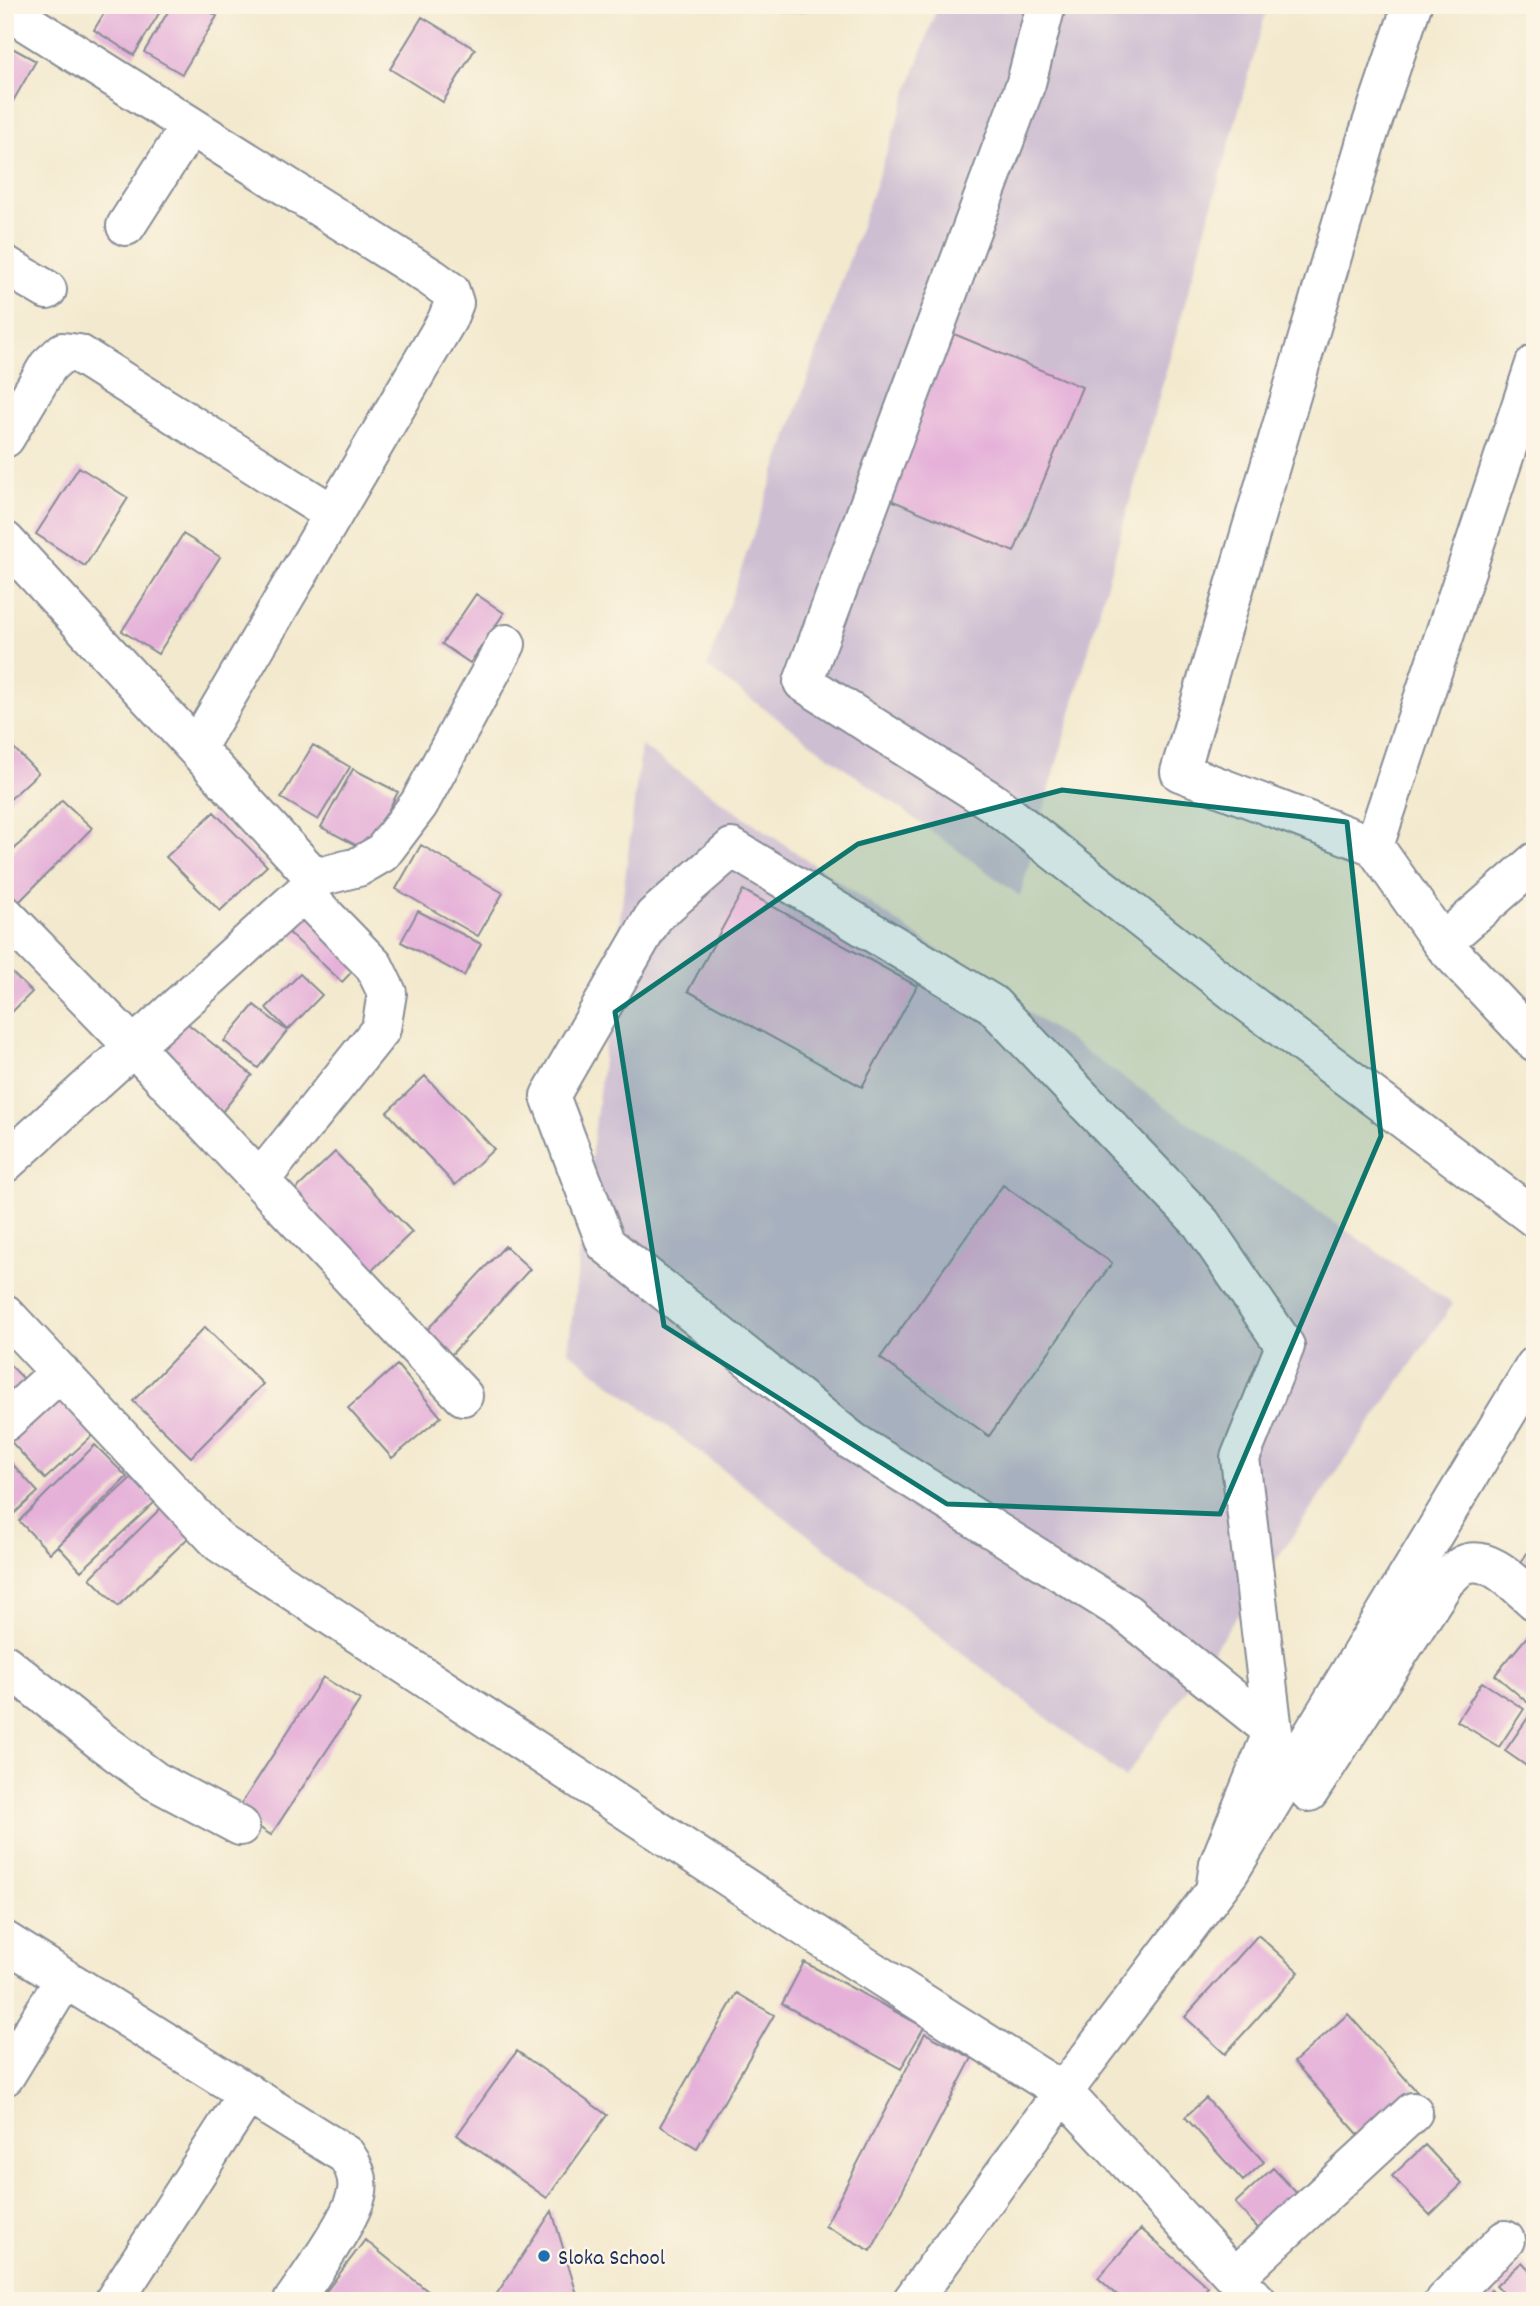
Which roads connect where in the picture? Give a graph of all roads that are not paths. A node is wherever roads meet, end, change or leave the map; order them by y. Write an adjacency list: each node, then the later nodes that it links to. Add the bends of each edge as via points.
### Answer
1 (1046, 5): 23 (street, via 1027,83 803,682 992,802 1245,1001)
2 (1412, 5): 14 (street, via 1366,141 1180,772)
3 (5, 9): 4 (street)
4 (190, 125): 5 (street); 10 (street, via 450,291 454,303 447,320)
5 (127, 226)
6 (5, 265): 7 (street)
7 (47, 290)
8 (1535, 363): 14 (street)
9 (5, 438): 10 (street, via 48,366 63,352 79,354)
10 (333, 514): 13 (street)
11 (5, 541): 13 (street)
12 (506, 644): 16 (street, via 419,804 382,853)
13 (197, 747): 16 (street)
14 (1374, 846): 18 (street)
15 (1535, 862): 18 (street)
16 (309, 885): 20 (street); 22 (street, via 374,966 387,993 381,1029)
17 (5, 915): 20 (street)
18 (1443, 943): 19 (street)
19 (1535, 1042)
20 (133, 1046): 21 (street); 22 (street)
21 (5, 1163)
22 (260, 1180): 27 (street)
23 (1535, 1218)
24 (5, 1314): 26 (street)
25 (1535, 1366): 33 (street)
26 (60, 1372): 28 (street); 37 (street, via 220,1544)
27 (463, 1396)
28 (5, 1422)
29 (1535, 1601): 33 (street, via 1492,1566 1463,1565 1446,1580 1253,1878)
30 (5, 1664): 32 (street, via 155,1781)
31 (1273, 1731): 31 (street, via 1126,1613 852,1441 606,1244 550,1096 654,916 732,848 992,1004 1201,1223 1285,1346 1240,1458); 33 (street, via 1219,1864)
32 (240, 1826)
33 (1215, 1891): 37 (street)
34 (5, 1941): 35 (street)
35 (64, 1980): 36 (street); 38 (street)
36 (5, 2076)
37 (1063, 2092): 41 (street); 44 (street)
38 (248, 2093): 42 (street); 43 (street, via 346,2155 355,2167 358,2189 352,2209)
39 (1413, 2112): 41 (street)
40 (1505, 2240): 45 (street)
41 (1242, 2292)
42 (114, 2301)
43 (293, 2301)
44 (912, 2301)
45 (1444, 2301)

